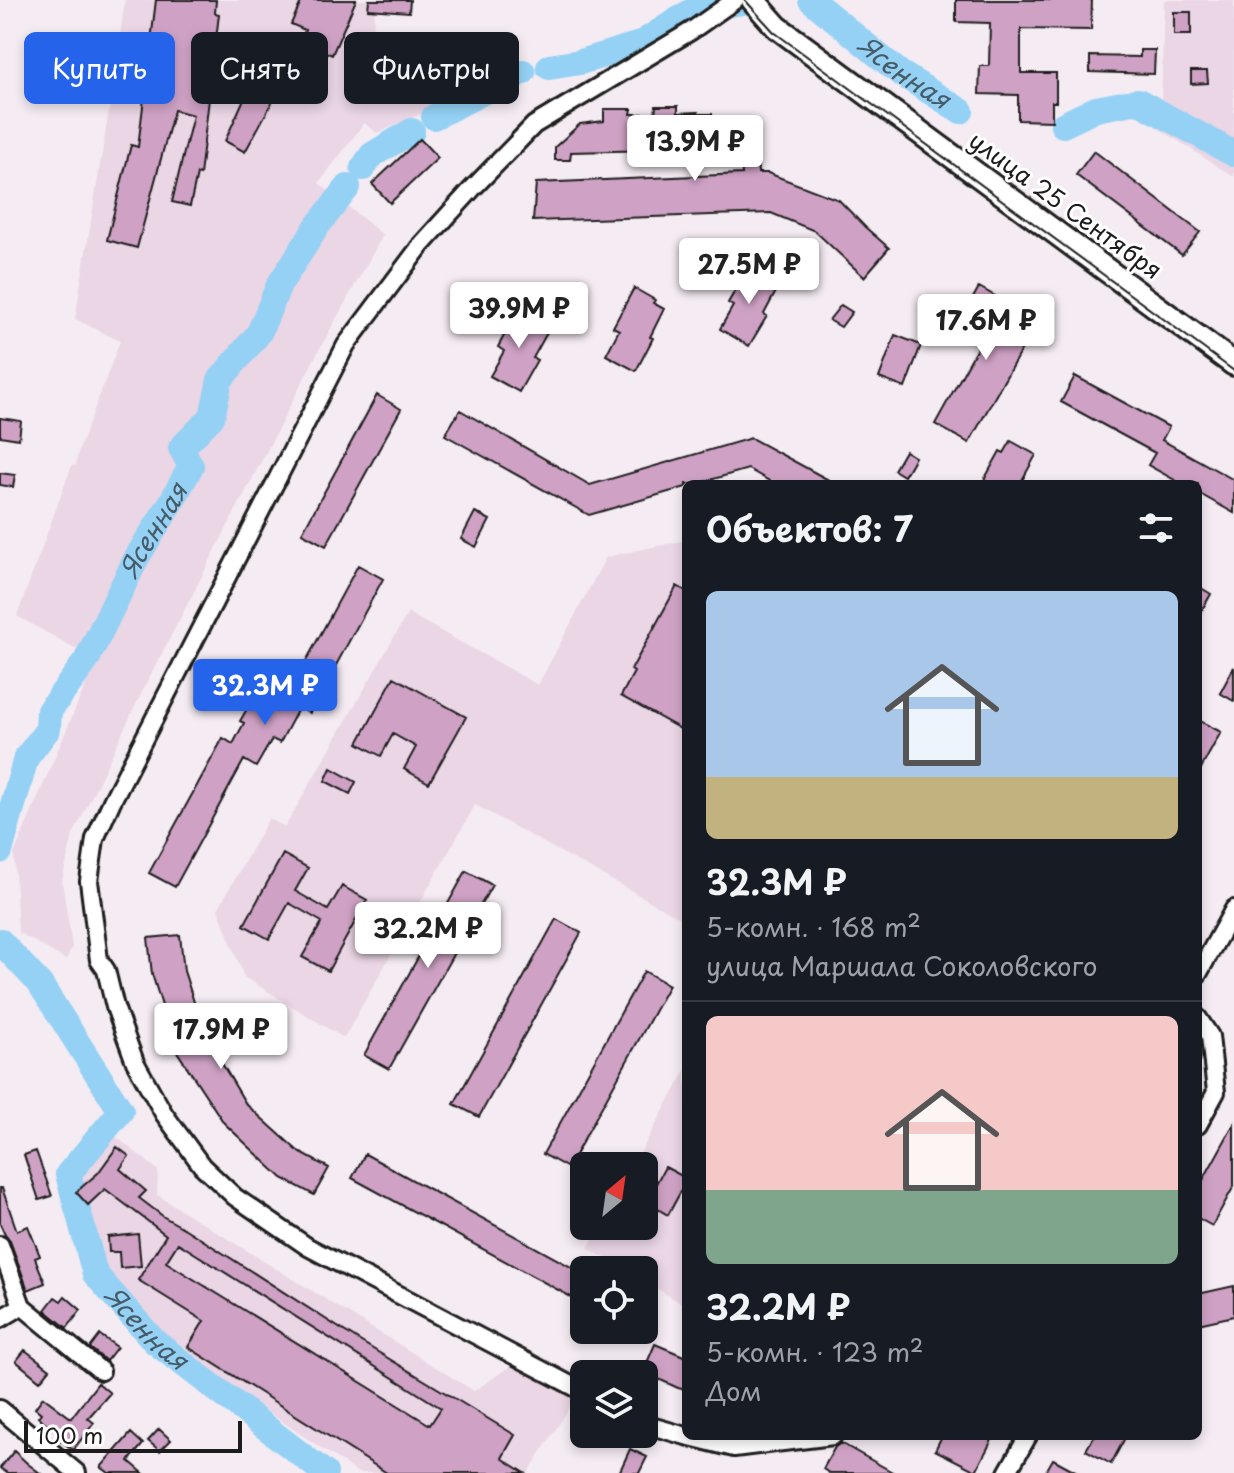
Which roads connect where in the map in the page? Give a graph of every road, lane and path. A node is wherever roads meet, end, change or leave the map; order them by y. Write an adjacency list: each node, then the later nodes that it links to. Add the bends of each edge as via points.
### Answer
1 (735, 0): 12 (street, via 534,125 422,244 346,345 112,801 95,839 89,881 99,960 135,1062 202,1166 235,1197 308,1247)
2 (753, 0): 3 (main road, улица 25 Сентября, via 777,27)
3 (1234, 364)
4 (1234, 909): 5 (street)
5 (1202, 967)
6 (1202, 1024): 7 (street, via 1210,1036 1216,1092)
7 (1202, 1118)
8 (0, 1245): 9 (street)
9 (22, 1306): 10 (street); 11 (street)
10 (0, 1319)
11 (101, 1371)
12 (570, 1385)
13 (0, 1409): 19 (street)
14 (658, 1428): 15 (street)
15 (682, 1435)
16 (702, 1440): 17 (street, via 734,1448)
17 (800, 1440)
18 (1026, 1440): 20 (street)
19 (77, 1473)
20 (1007, 1473)

